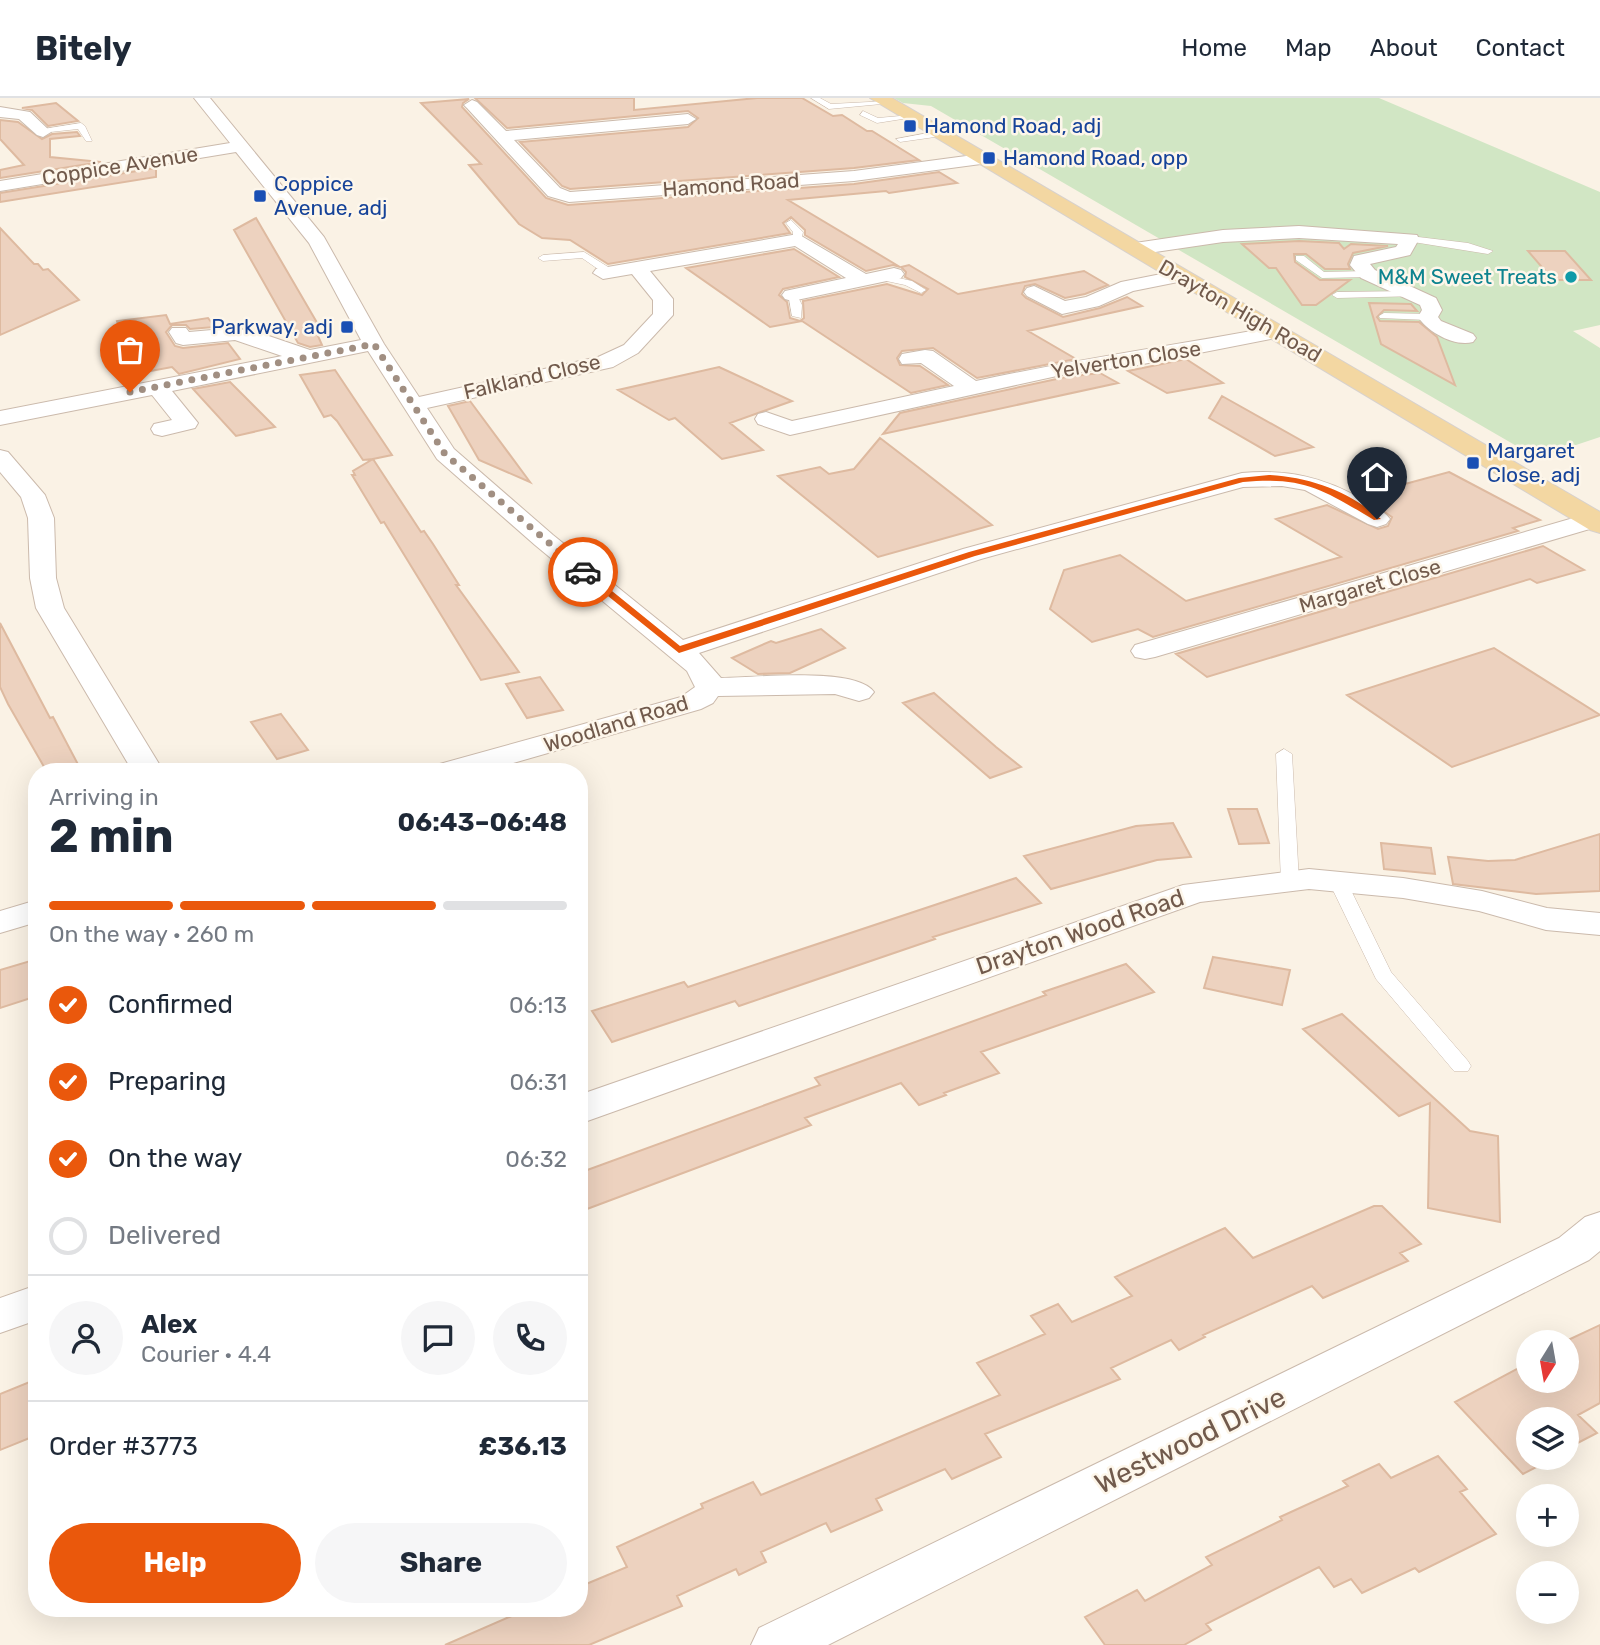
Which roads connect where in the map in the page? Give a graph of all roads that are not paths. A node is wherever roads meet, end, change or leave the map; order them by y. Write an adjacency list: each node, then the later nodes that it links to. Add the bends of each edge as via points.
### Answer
1 (202, 98): 14 (street, Woodland Road)
2 (815, 98): 3 (lane, via 829,107)
3 (884, 101): 7 (main road, Drayton High Road)
4 (472, 105): 11 (street, Hamond Road)
5 (0, 112): 9 (street, via 24,116)
6 (863, 113): 7 (lane, via 877,121)
7 (911, 117): 10 (main road, Drayton High Road)
8 (688, 119): 11 (street)
9 (42, 131): 12 (lane, via 80,126)
10 (939, 134): 13 (lane); 15 (main road, Drayton High Road)
11 (505, 136): 15 (street, Hamond Road, via 554,192 569,197 854,177)
12 (89, 139)
13 (901, 139)
14 (240, 146): 16 (street, Coppice Avenue); 38 (street, Woodland Road, via 317,241)
15 (981, 159): 18 (main road, Drayton High Road)
16 (0, 186)
17 (1410, 239): 18 (street, via 1299,232 1223,236); 19 (lane); 24 (street, via 1403,251 1361,260)
18 (1135, 249): 25 (main road, Drayton High Road)
19 (1488, 251)
20 (543, 258): 23 (lane, via 584,255)
21 (1300, 258): 24 (lane, via 1322,275)
22 (636, 267): 23 (street); 26 (street, via 795,232); 43 (street, Falkland Close, via 663,299 663,315 632,349 605,362)
23 (606, 273)
24 (1368, 274): 29 (street)
25 (1181, 276): 28 (street, via 1128,286 1069,312); 36 (main road, Drayton High Road)
26 (879, 277): 27 (lane); 30 (street)
27 (921, 290)
28 (1034, 292)
29 (1415, 294): 31 (lane); 34 (street, via 1429,302 1432,310)
30 (792, 295): 32 (lane)
31 (1337, 295)
32 (797, 316)
33 (1384, 316): 34 (lane)
34 (1428, 317): 37 (street, via 1434,325)
35 (179, 332): 39 (street, via 183,339 234,334 253,337)
36 (1279, 332): 42 (street, Yelverton Close); 51 (main road, Drayton High Road)
37 (1466, 338)
38 (374, 344): 39 (street); 43 (street, Woodland Road)
39 (310, 356): 41 (street)
40 (925, 356): 42 (street)
41 (156, 387): 44 (street); 46 (street, via 197,421)
42 (972, 388): 45 (street, Yelverton Close, via 797,433)
43 (412, 405): 52 (street, Woodland Road, via 445,454)
44 (0, 418)
45 (766, 419)
46 (162, 429)
47 (0, 457): 57 (street, via 33,495 41,518 43,578 50,608)
48 (1355, 480): 49 (street)
49 (1325, 488): 50 (street); 52 (street, via 1295,479 1242,480 972,554)
50 (1377, 519)
51 (1597, 522): 53 (street, Margaret Close)
52 (679, 650): 54 (street, Woodland Road, via 706,676)
53 (1145, 651)
54 (709, 687): 55 (street, via 838,685); 58 (street, Woodland Road, via 691,704)
55 (859, 692)
56 (1284, 754): 59 (lane)
57 (144, 763)
58 (480, 763)
59 (1290, 882): 60 (street, Drayton Wood Road); 65 (street, Drayton Wood Road, via 1195,892)
60 (1338, 882): 63 (street, Drayton Wood Road, via 1469,899 1546,919); 64 (lane, via 1383,975)
61 (28, 913): 62 (street)
62 (0, 922)
63 (1600, 924)
64 (1461, 1066)
65 (588, 1107)
66 (1600, 1228): 69 (street, Westwood Drive, via 1562,1255)
67 (28, 1306): 68 (street)
68 (0, 1315)
69 (777, 1645)

